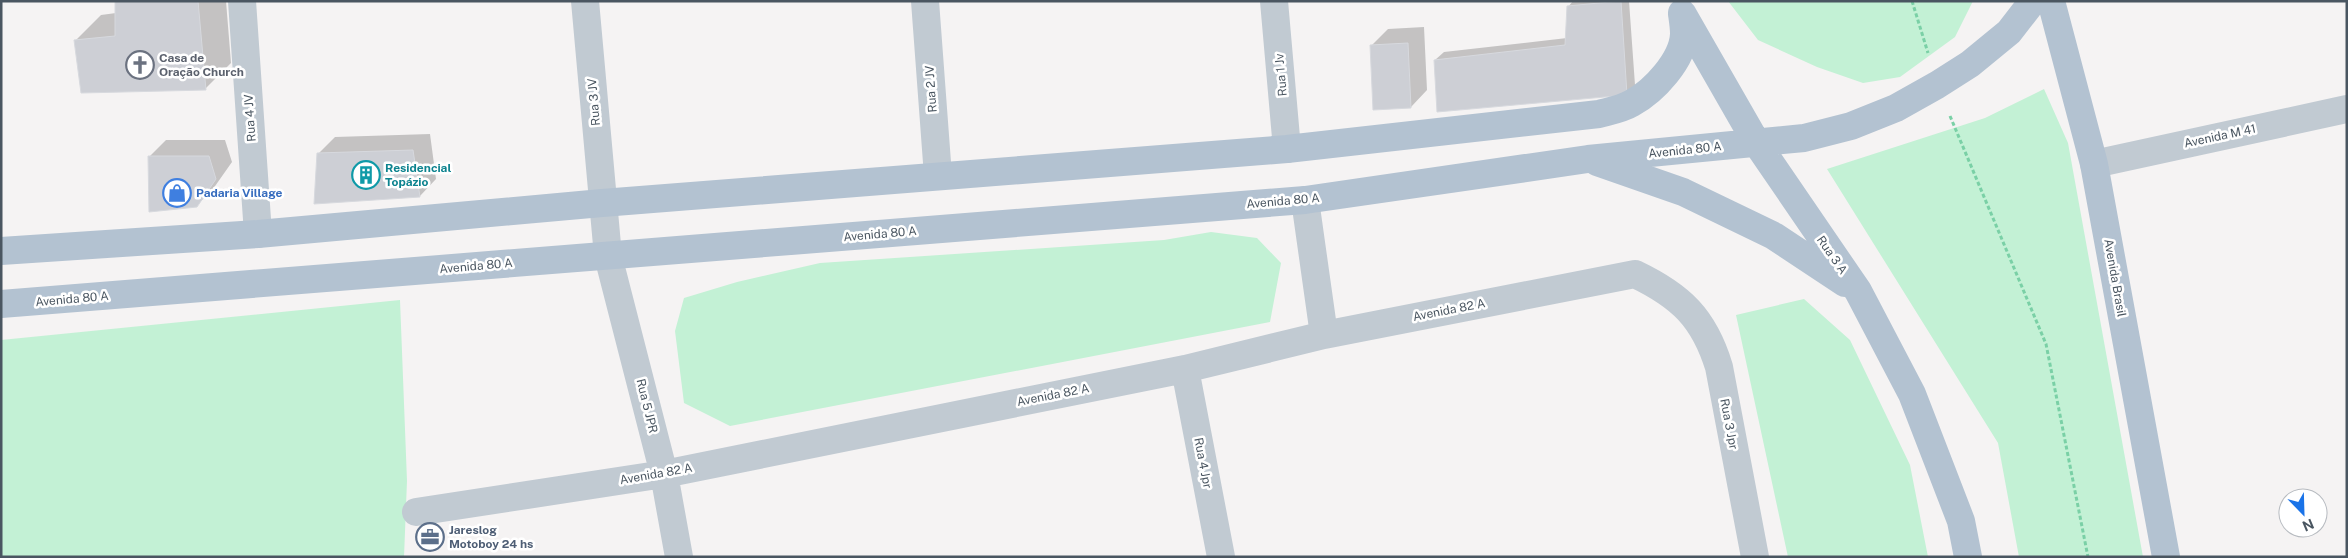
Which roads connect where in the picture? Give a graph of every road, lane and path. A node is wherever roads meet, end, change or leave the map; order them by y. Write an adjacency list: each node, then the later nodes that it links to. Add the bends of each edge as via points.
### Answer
1 (242, 1): 18 (street, Rua 4 JV)
2 (585, 1): 17 (street, Rua 3 JV)
3 (925, 1): 15 (street, Rua 2 JV)
4 (1274, 1): 12 (street, Rua 1 Jv)
5 (1912, 1): 9 (path)
6 (2033, 1): 9 (main road, Avenida 80 A, via 2009,32 1970,64)
7 (2051, 1): 14 (main road, Avenida Brasil)
8 (1681, 8): 11 (main road, Rua 3 A); 12 (main road, via 1684,36 1670,68 1647,93 1616,110)
9 (1937, 84): 11 (main road, Avenida 80 A, via 1896,108 1851,126 1804,138); 32 (path, via 2046,344)
10 (2347, 109): 14 (street, Avenida M 41)
11 (1756, 142): 13 (main road, Avenida 80 A); 21 (main road, Rua 3 A)
12 (1287, 149): 15 (main road)
13 (1588, 159): 16 (main road, Avenida 80 A); 21 (main road, via 1683,192 1774,236)
14 (2094, 164): 33 (main road, Avenida Brasil)
15 (938, 176): 17 (main road)
16 (1305, 200): 20 (main road, Avenida 80 A); 24 (street)
17 (602, 203): 18 (main road); 20 (street, Rua 3 JV)
18 (258, 234): 19 (main road)
19 (1, 251)
20 (608, 256): 23 (main road, Avenida 80 A); 26 (street, Rua 5 JPR)
21 (1858, 291): 31 (main road, Rua 3 A, via 1912,394 1962,522)
22 (1681, 302): 24 (street, Avenida 82 A, via 1666,289 1635,274); 30 (street, Rua 3 Jpr, via 1705,331 1719,367)
23 (1, 304)
24 (1324, 335): 25 (street, Avenida 82 A)
25 (1185, 369): 26 (street, Avenida 82 A); 29 (street, Rua 4 Jpr)
26 (664, 474): 27 (street, Avenida 82 A); 28 (street, Rua 5 JPR)
27 (416, 512)
28 (679, 557)
29 (1221, 557)
30 (1754, 557)
31 (1968, 557)
32 (2088, 557)
33 (2166, 557)

